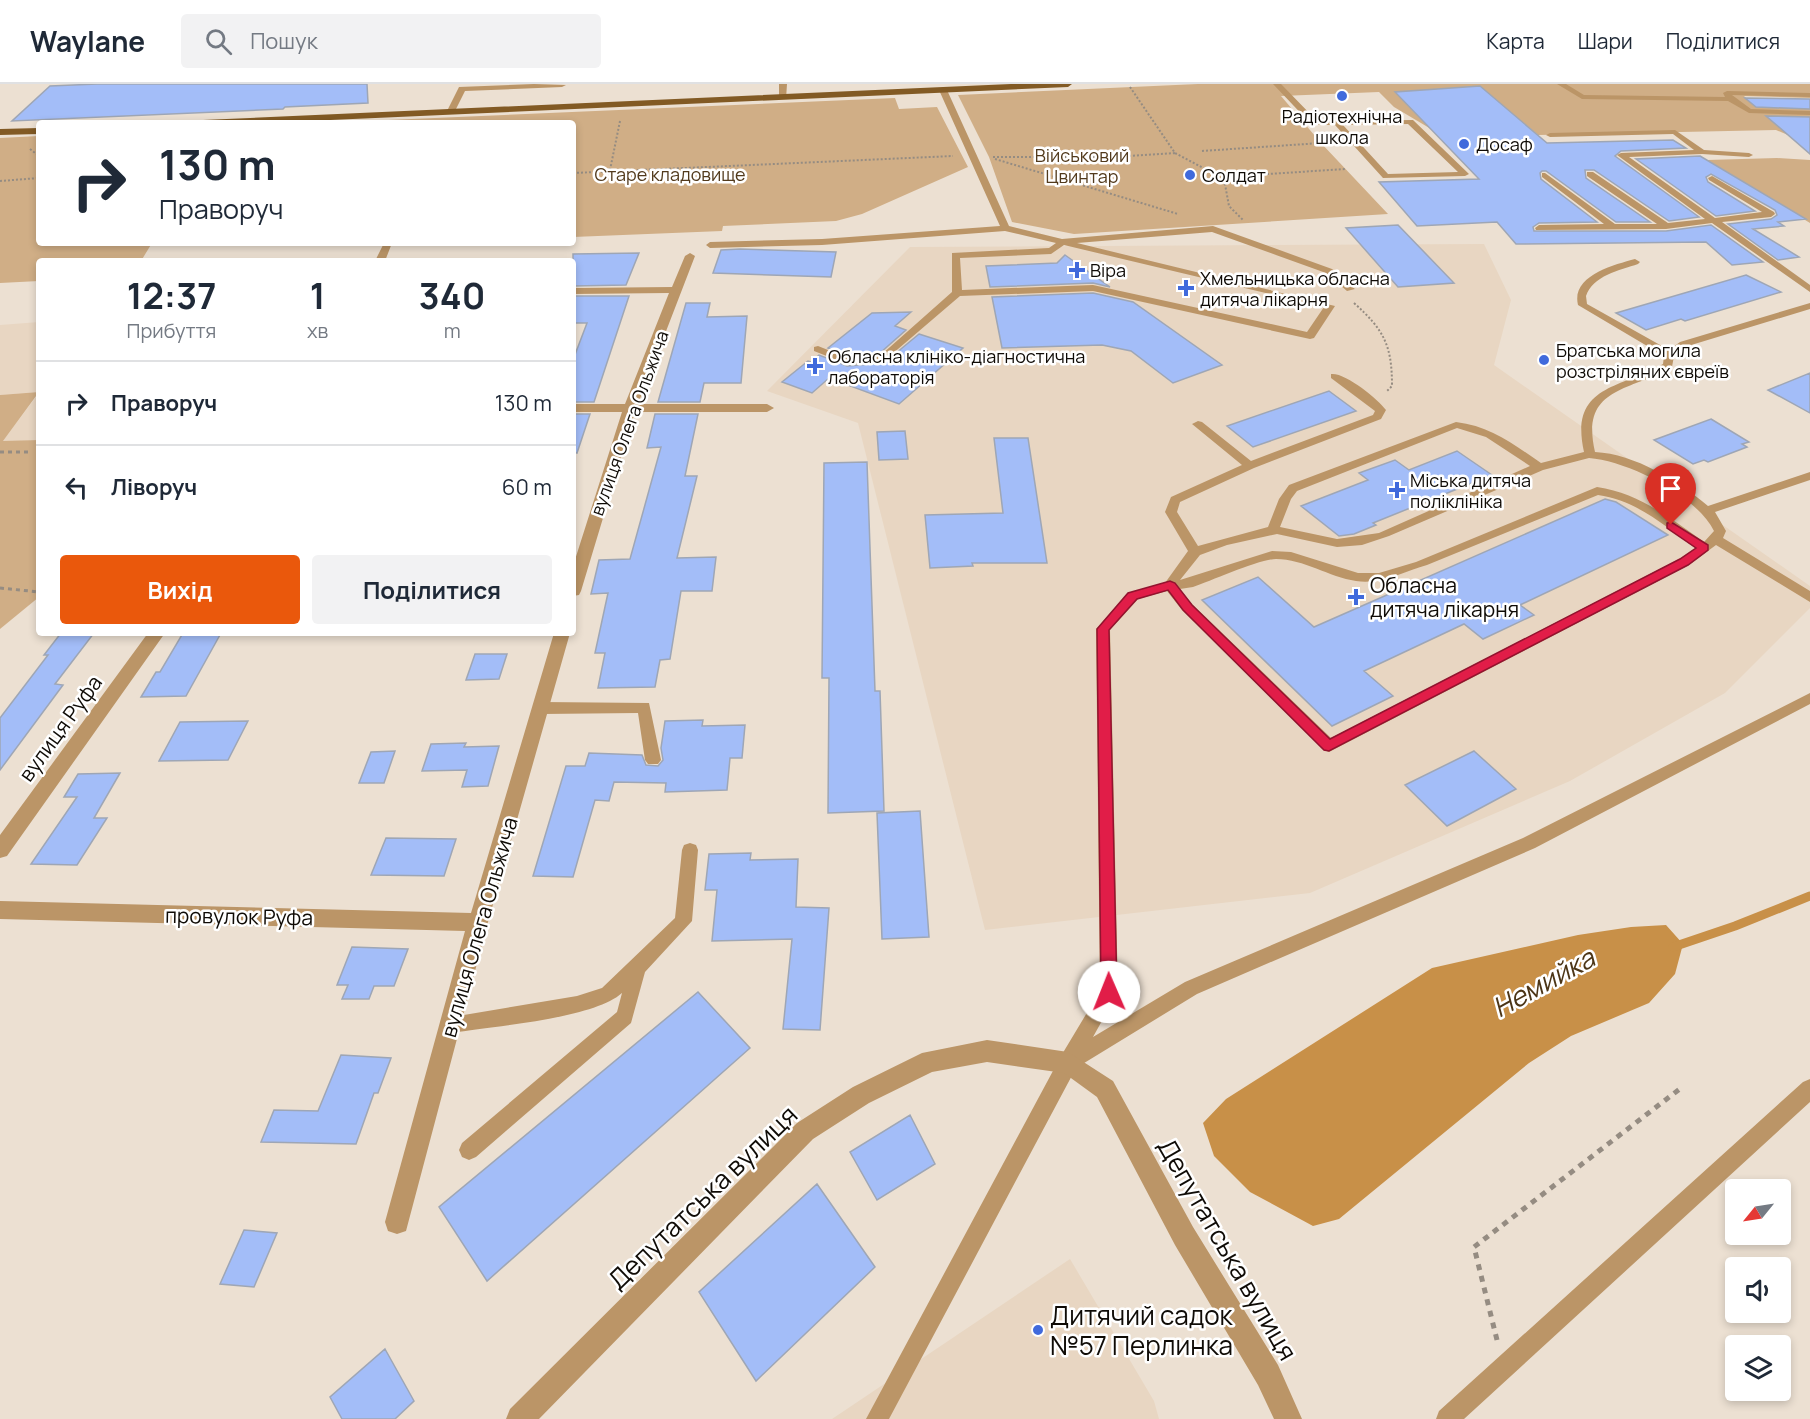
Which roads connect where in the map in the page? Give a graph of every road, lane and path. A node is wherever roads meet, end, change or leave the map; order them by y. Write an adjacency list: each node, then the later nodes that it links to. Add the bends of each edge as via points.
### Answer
1 (783, 84): 2 (lane); 11 (lane)
2 (793, 84)
3 (1056, 84): 4 (main road); 9 (main road)
4 (1068, 84)
5 (1277, 84): 17 (lane, via 1315,123)
6 (1561, 84): 12 (lane, via 1582,97)
7 (562, 85): 13 (lane, via 462,89)
8 (1130, 87): 24 (path)
9 (943, 90): 11 (main road); 26 (lane)
10 (1810, 95): 12 (lane, via 1727,93)
11 (783, 97): 13 (main road)
12 (1730, 99): 14 (lane, via 1749,111)
13 (451, 111): 15 (main road)
14 (1810, 113)
15 (265, 120)
16 (621, 120): 28 (path)
17 (1337, 123): 17 (lane, via 1410,122 1465,174 1386,176)
18 (36, 131): 19 (main road)
19 (0, 132)
20 (1550, 135): 23 (lane, via 1675,132)
21 (1321, 143): 22 (path)
22 (1202, 151)
23 (1702, 152): 25 (lane); 37 (lane, via 1621,155)
24 (1175, 153): 26 (path, via 1111,157); 32 (path)
25 (1749, 155)
26 (973, 156): 28 (path); 40 (lane)
27 (1345, 169): 32 (path)
28 (610, 170): 29 (path)
29 (576, 173)
30 (1590, 174): 38 (lane)
31 (1545, 175): 39 (lane)
32 (1218, 176): 36 (path, via 1224,179)
33 (36, 178): 35 (path)
34 (1712, 178): 37 (lane, via 1771,214)
35 (0, 181)
36 (1229, 206)
37 (1716, 221): 38 (lane); 47 (lane)
38 (1666, 226): 39 (lane)
39 (1613, 227): 41 (lane)
40 (1005, 228): 42 (lane); 43 (lane, via 822,242)
41 (1539, 228)
42 (1064, 241): 46 (lane, via 1213,229 1329,271); 50 (lane, via 1051,251 955,255); 50 (lane, via 1330,306 1309,339 1093,288)
43 (710, 245)
44 (690, 256): 48 (street, вулиця Олега Ольжича)
45 (1635, 262): 55 (lane, via 1586,283 1579,298 1583,305)
46 (1350, 288)
47 (1810, 289)
48 (677, 290): 49 (street); 58 (street, вулиця Олега Ольжича)
49 (576, 291)
50 (957, 293): 54 (lane, via 884,358 847,361)
51 (1810, 306): 52 (lane)
52 (1798, 310): 53 (lane); 55 (lane, via 1684,344)
53 (1810, 315)
54 (818, 349)
55 (1669, 355): 63 (lane, via 1668,365 1658,372 1605,395 1591,408 1586,423)
56 (1335, 376): 64 (lane, via 1381,410 1377,417)
57 (576, 408): 58 (street)
58 (630, 408): 59 (street); 74 (street, вулиця Олега Ольжича)
59 (767, 408)
60 (1198, 424): 64 (lane)
61 (0, 452): 62 (path)
62 (31, 452)
63 (1590, 455): 65 (lane); 67 (lane, via 1656,476)
64 (1250, 466): 73 (lane, via 1176,500 1171,512)
65 (1539, 467): 68 (lane, via 1486,432 1455,425 1301,484 1293,488); 70 (lane, via 1352,544)
66 (1810, 476): 67 (lane)
67 (1706, 511): 71 (lane, via 1720,531)
68 (1281, 512): 69 (lane); 70 (lane)
69 (1273, 530): 70 (lane); 73 (lane)
70 (1292, 533)
71 (1716, 539): 72 (lane); 78 (lane)
72 (1704, 548): 75 (lane, via 1622,495 1597,491 1380,577 1357,578 1292,556 1272,555 1188,584); 75 (lane, via 1684,562 1329,746 1187,608)
73 (1195, 552): 75 (lane)
74 (578, 557)
75 (1170, 585): 90 (lane, via 1132,596 1103,629 1109,992)
76 (0, 588): 77 (path)
77 (36, 592)
78 (1810, 597)
79 (155, 636): 84 (street, вулиця Руфа)
80 (561, 636): 82 (street, вулиця Олега Ольжича)
81 (1810, 698): 90 (lane, via 1529,843 1191,988)
82 (542, 708): 83 (lane, via 644,707); 87 (street, вулиця Олега Ольжича)
83 (653, 760)
84 (0, 850)
85 (690, 850): 88 (lane, via 683,921)
86 (0, 910): 87 (street, провулок Руфа)
87 (478, 922): 89 (street, вулиця Олега Ольжича)
88 (637, 968): 89 (lane, via 608,994 577,1005); 93 (lane, via 625,1017)
89 (452, 1024): 94 (street, вулиця Олега Ольжича)
90 (1068, 1063): 96 (street, Депутатська вулиця, via 987,1051 930,1061 851,1101 805,1131); 97 (lane); 98 (street, Депутатська вулиця, via 1105,1089 1184,1236 1268,1375)
91 (1681, 1088): 95 (path, via 1474,1247)
92 (1810, 1089): 95 (lane)
93 (469, 1150)
94 (397, 1222)
95 (1503, 1367): 99 (lane)
96 (520, 1419)
97 (877, 1419)
98 (1288, 1419)
99 (1447, 1419)

